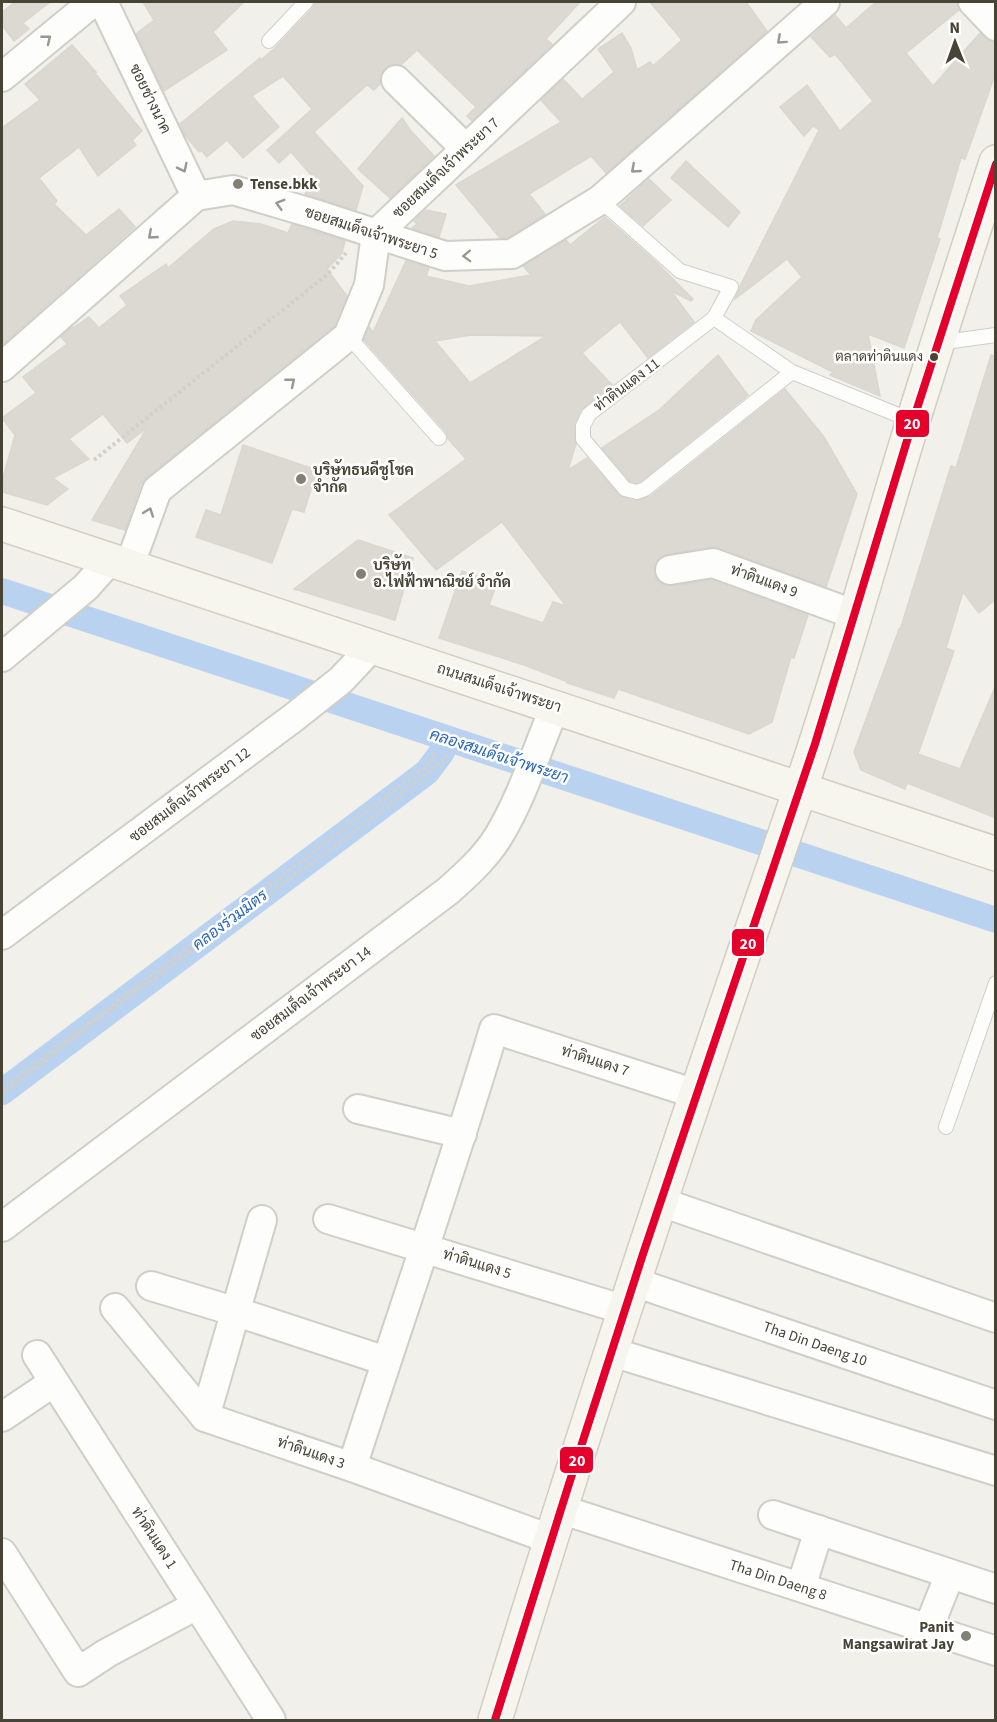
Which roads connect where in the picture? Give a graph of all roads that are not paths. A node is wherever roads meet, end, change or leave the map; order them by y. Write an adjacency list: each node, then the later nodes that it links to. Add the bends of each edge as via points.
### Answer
1 (93, 2): 9 (street, one-way to 1)
2 (103, 2): 13 (street, ซอยช่างนาค, one-way to 13)
3 (306, 2): 8 (lane)
4 (621, 2): 11 (street, ซอยสมเด็จเจ้าพระยา 7)
5 (825, 2): 14 (street, ซอยสมเด็จเจ้าพระยา 5, one-way to 14)
6 (973, 2): 7 (street)
7 (996, 26)
8 (269, 41)
9 (2, 76)
10 (396, 80): 11 (street)
11 (466, 149): 15 (street, ซอยสมเด็จเจ้าพระยา 7)
12 (996, 162): 19 (street)
13 (196, 196): 15 (street, ซอยสมเด็จเจ้าพระยา 5, one-way to 13, via 233,190); 20 (street, one-way to 20)
14 (600, 200): 15 (street, ซอยสมเด็จเจ้าพระยา 5, one-way to 15, via 512,254 445,256); 16 (lane, via 680,271 731,287)
15 (376, 234): 18 (street, via 369,285)
16 (714, 318): 21 (lane); 21 (lane, ท่าดินแดง 11, via 589,414 583,426 583,439 625,489 645,489)
17 (996, 335): 19 (lane)
18 (348, 336): 23 (lane); 25 (street, one-way to 18, via 158,490)
19 (938, 343): 22 (street)
20 (2, 367)
21 (792, 372): 22 (lane)
22 (913, 421): 27 (street)
23 (439, 438)
24 (2, 524): 25 (street, ถนนสมเด็จเจ้าพระยา)
25 (119, 563): 28 (street, ถนนสมเด็จเจ้าพระยา); 29 (street)
26 (670, 570): 27 (street, ท่าดินแดง 9, via 713,563)
27 (856, 615): 31 (street)
28 (372, 647): 30 (street, ถนนสมเด็จเจ้าพระยา); 33 (street, ซอยสมเด็จเจ้าพระยา 12, via 341,680 299,713)
29 (2, 657)
30 (549, 721): 31 (street, ถนนสมเด็จเจ้าพระยา); 42 (street, ซอยสมเด็จเจ้าพระยา 14, via 528,777 497,839 476,866)
31 (801, 788): 32 (street, ถนนสมเด็จเจ้าพระยา); 35 (street)
32 (996, 854)
33 (2, 935)
34 (996, 983): 37 (lane)
35 (696, 1094): 38 (street, ท่าดินแดง 7, via 494,1029); 39 (street)
36 (358, 1109): 38 (street)
37 (946, 1127)
38 (462, 1134): 43 (street)
39 (661, 1202): 45 (street); 48 (street)
40 (328, 1219): 43 (street, ท่าดินแดง 5)
41 (262, 1220): 47 (street)
42 (2, 1227)
43 (424, 1248): 45 (street, ท่าดินแดง 5); 51 (street)
44 (151, 1286): 47 (street)
45 (630, 1296): 49 (street); 53 (street, Tha Din Daeng 10)
46 (115, 1308): 55 (street)
47 (237, 1312): 51 (street); 55 (street)
48 (996, 1318)
49 (612, 1352): 57 (street); 59 (street)
50 (36, 1355): 52 (street, ท่าดินแดง 1)
51 (386, 1361): 56 (street)
52 (54, 1382): 54 (street); 65 (street, ท่าดินแดง 1)
53 (996, 1405)
54 (2, 1417)
55 (205, 1417): 56 (street, ท่าดินแดง 3)
56 (352, 1467): 59 (street, ท่าดินแดง 3)
57 (996, 1471)
58 (772, 1515): 60 (street)
59 (555, 1524): 63 (street, Tha Din Daeng 8); 69 (street)
60 (819, 1530): 62 (street); 63 (street)
61 (2, 1553): 65 (street, via 78,1672)
62 (950, 1574): 64 (street); 66 (street)
63 (801, 1587): 66 (street, Tha Din Daeng 8)
64 (996, 1589)
65 (197, 1605): 68 (street, ท่าดินแดง 1)
66 (928, 1629): 67 (street, Tha Din Daeng 8)
67 (996, 1651)
68 (271, 1720)
69 (495, 1720)

